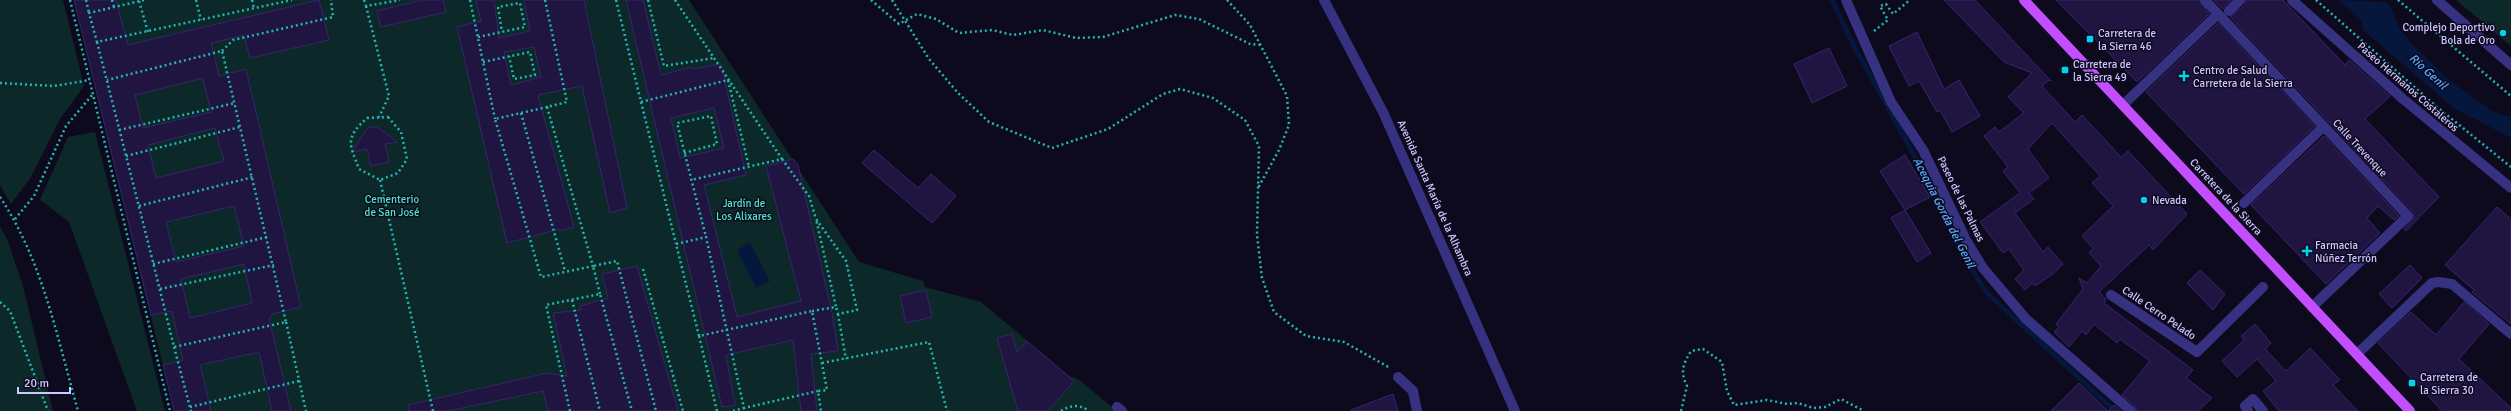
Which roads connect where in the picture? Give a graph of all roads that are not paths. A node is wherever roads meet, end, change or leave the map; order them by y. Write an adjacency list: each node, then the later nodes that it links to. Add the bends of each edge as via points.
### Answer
1 (1324, 0): 22 (street, Avenida Santa María de la Alhambra, via 1383,112)
2 (1846, 0): 23 (street, Paseo de las Palmas, via 1891,102 1923,150 1966,240 1983,268 2026,319)
3 (2024, 0): 11 (main road, Carretera de la Sierra)
4 (2205, 0): 9 (street, Calle Trevenque)
5 (2240, 0): 8 (street)
6 (2292, 0): 13 (street, Paseo Hermanos Costaleros, via 2409,104)
7 (2437, 0): 10 (street)
8 (2229, 11)
9 (2218, 14): 11 (street); 17 (street, Calle Trevenque, via 2408,216)
10 (2511, 65)
11 (2123, 105): 17 (main road, Carretera de la Sierra)
12 (2320, 130): 14 (street)
13 (2511, 188)
14 (2244, 202)
15 (2263, 287): 16 (street, Calle Cerro Pelado, via 2197,352)
16 (2112, 295)
17 (2312, 307): 19 (main road, Carretera de la Sierra)
18 (2511, 334): 19 (street, via 2452,284 2438,282 2432,284)
19 (2357, 354): 26 (main road, Carretera de la Sierra)
20 (1398, 377): 21 (street, via 1413,391)
21 (1416, 411)
22 (1515, 411)
23 (2131, 411)
24 (2248, 411): 25 (street, via 2245,406 2253,399)
25 (2263, 411)
26 (2410, 411)

